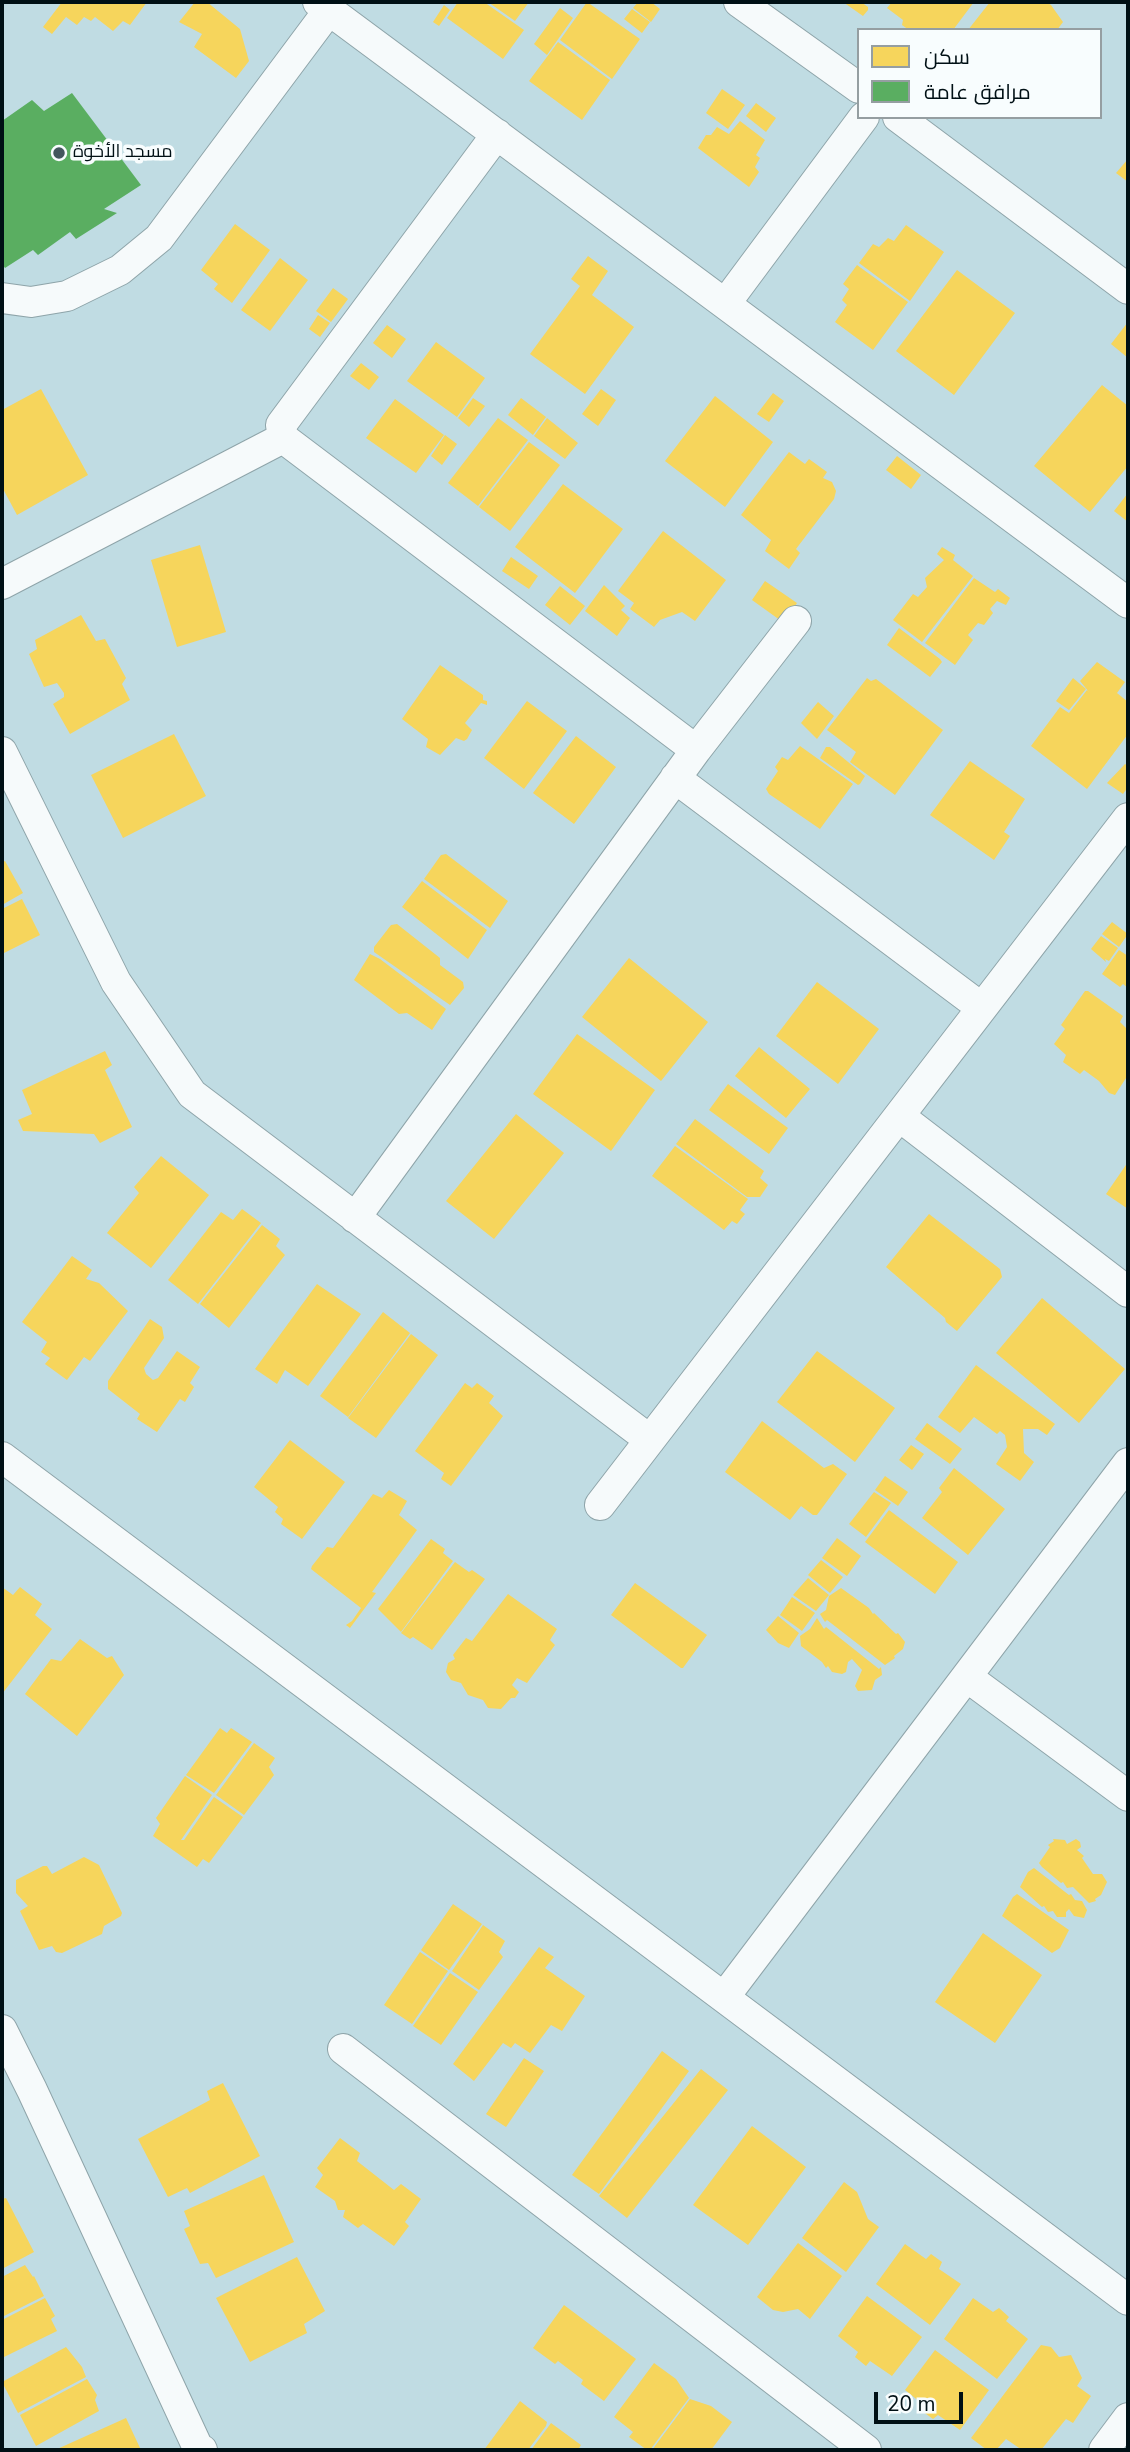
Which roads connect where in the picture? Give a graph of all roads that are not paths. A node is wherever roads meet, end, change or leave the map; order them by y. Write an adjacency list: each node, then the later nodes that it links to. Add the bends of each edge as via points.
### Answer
1 (739, 2): 3 (street)
2 (323, 6): 6 (street); 8 (street, via 159,238 120,270 67,296 30,302)
3 (857, 87)
4 (863, 119): 9 (street)
5 (901, 119): 7 (street)
6 (497, 135): 9 (street); 10 (street, via 281,425)
7 (1128, 289)
8 (2, 298)
9 (725, 304): 12 (street)
10 (283, 438): 11 (street); 14 (street)
11 (2, 584)
12 (1128, 603)
13 (796, 621): 14 (street)
14 (696, 750): 16 (street)
15 (2, 751): 20 (street, via 116,982 192,1094)
16 (676, 778): 18 (street); 20 (street)
17 (1128, 818): 18 (street)
18 (982, 1008): 19 (street)
19 (899, 1116): 21 (street); 22 (street)
20 (355, 1218): 22 (street)
21 (1128, 1292)
22 (650, 1440): 25 (street)
23 (2, 1457): 28 (street)
24 (1128, 1464): 26 (street)
25 (600, 1505)
26 (967, 1677): 27 (street); 28 (street)
27 (1128, 1796)
28 (725, 1996): 31 (street)
29 (2, 2030): 33 (street)
30 (344, 2049): 34 (street)
31 (1128, 2300)
32 (1128, 2418): 35 (street)
33 (201, 2450)
34 (866, 2450)
35 (1104, 2450)

